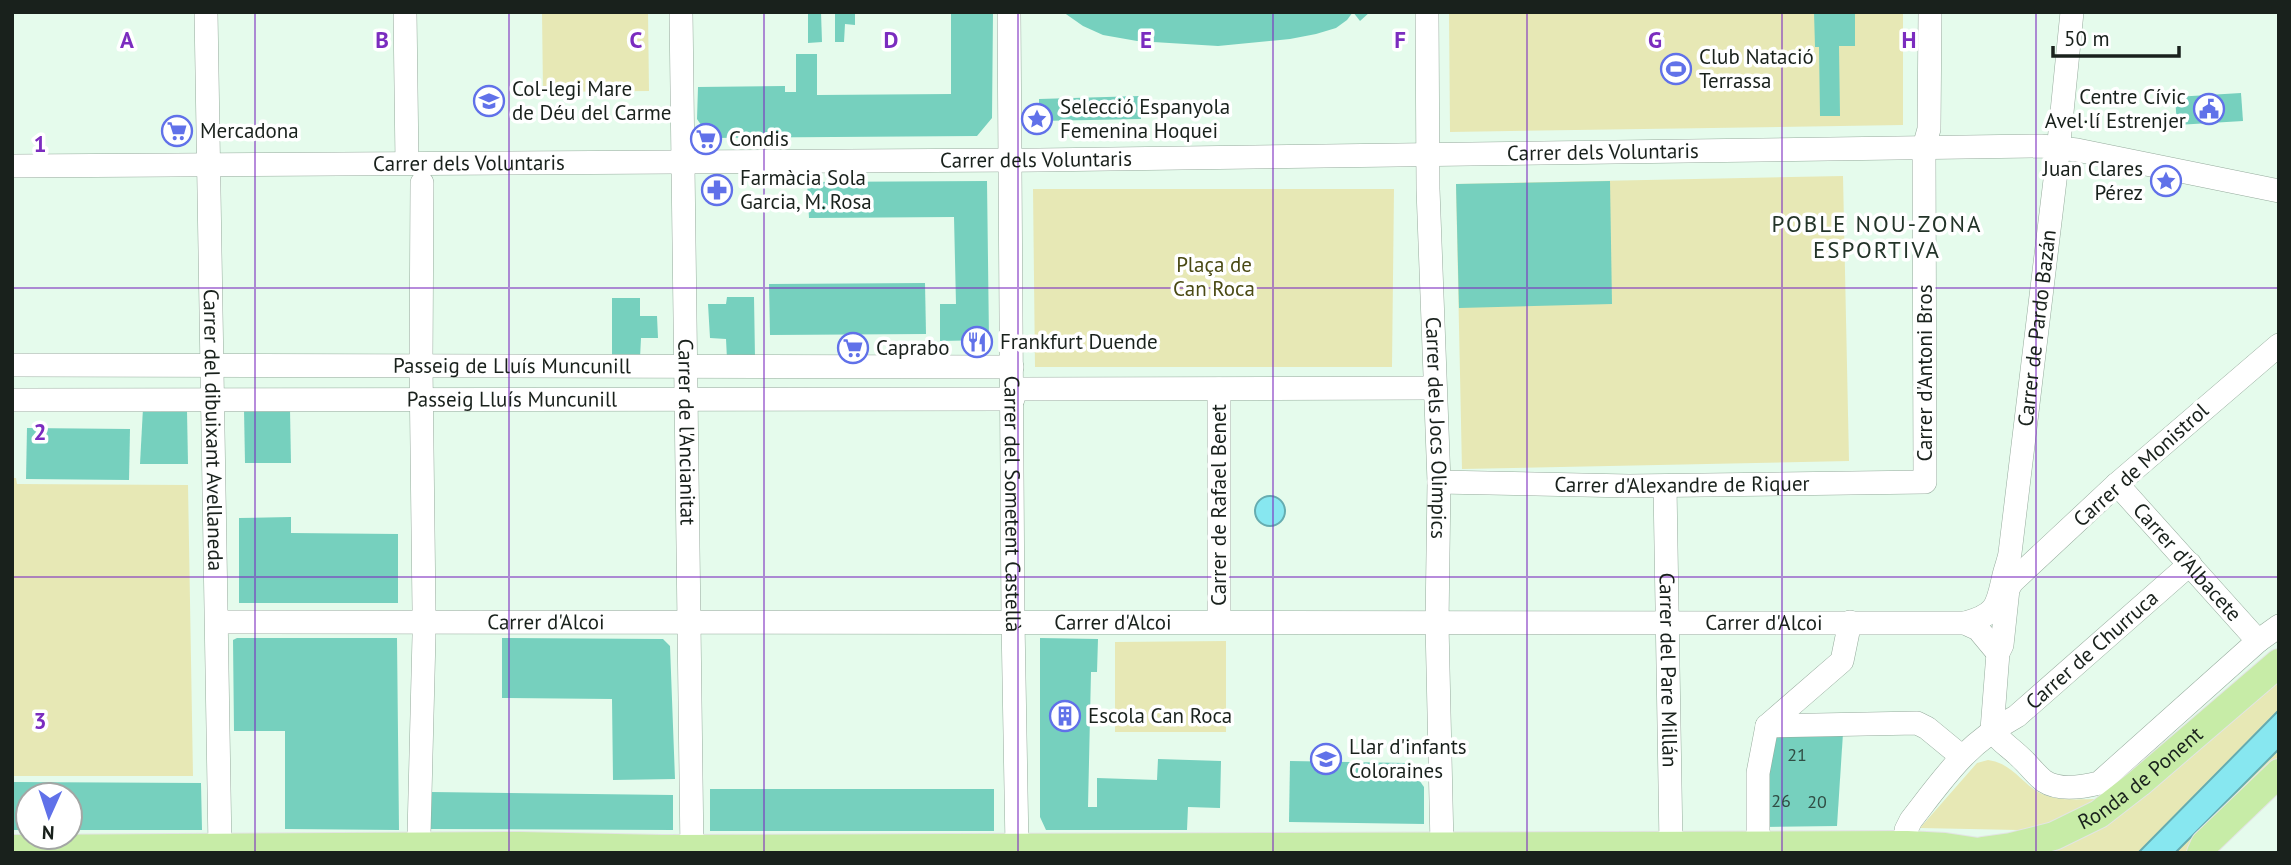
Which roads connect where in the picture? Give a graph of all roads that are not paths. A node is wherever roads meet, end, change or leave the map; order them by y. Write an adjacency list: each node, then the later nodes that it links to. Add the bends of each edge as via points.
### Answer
1 (206, 12): 13 (street, Carrer del dibuixant Avellaneda)
2 (405, 12): 14 (street)
3 (681, 12): 12 (street, Carrer de l'Ancianitat)
4 (1009, 12): 11 (street, Carrer del Sometent Castellà)
5 (1427, 12): 10 (street, Carrer dels Jocs Olimpics)
6 (1930, 12): 8 (street, Carrer d'Antoni Bros, via 1929,129)
7 (2072, 12): 9 (street, Carrer de Pardo Bazán)
8 (1924, 147): 9 (street, Carrer dels Voluntaris); 10 (street, Carrer dels Voluntaris); 32 (street, Carrer d'Antoni Bros)
9 (2058, 147): 17 (street, Carrer dels Voluntaris); 35 (street, Carrer de Pardo Bazán)
10 (1429, 156): 11 (street, Carrer dels Voluntaris); 26 (street, Carrer dels Jocs Olimpics)
11 (1012, 160): 12 (street, Carrer dels Voluntaris); 24 (street, Carrer del Sometent Castellà)
12 (683, 161): 14 (street, Carrer dels Voluntaris); 23 (street, Carrer de l'Ancianitat)
13 (210, 163): 14 (street, Carrer dels Voluntaris); 15 (street, Carrer dels Voluntaris); 21 (street, Carrer del dibuixant Avellaneda)
14 (407, 163)
15 (12, 166)
16 (422, 183): 22 (street)
17 (2279, 191)
18 (2279, 329): 35 (street, Carrer de Monistrol)
19 (2279, 345): 33 (street, Carrer de Monistrol)
20 (12, 365): 21 (street, Passeig de Lluís Muncunill)
21 (212, 365): 22 (street, Passeig de Lluís Muncunill); 28 (street, Carrer del dibuixant Avellaneda)
22 (421, 366): 23 (street, Passeig de Lluís Muncunill); 29 (street)
23 (685, 366): 24 (street, Passeig de Lluís Muncunill); 30 (street, Carrer de l'Ancianitat)
24 (1013, 385): 25 (street); 30 (street, Passeig Lluís Muncunill); 38 (street, Carrer del Sometent Castellà)
25 (1219, 388): 26 (street); 41 (street, Carrer de Rafael Benet)
26 (1434, 388): 31 (street, Carrer dels Jocs Olimpics)
27 (12, 400): 28 (street, Passeig Lluís Muncunill)
28 (211, 400): 29 (street, Passeig Lluís Muncunill); 39 (street, Carrer del dibuixant Avellaneda)
29 (422, 400): 30 (street, Passeig Lluís Muncunill); 37 (street)
30 (686, 400): 40 (street, Carrer de l'Ancianitat)
31 (1439, 482): 34 (street, Carrer d'Alexandre de Riquer); 45 (street, Carrer dels Jocs Olimpics)
32 (1925, 482): 34 (street, Carrer d'Alexandre de Riquer)
33 (2117, 484): 36 (street, Carrer d'Albacete); 49 (street, Carrer de Monistrol, via 2012,582)
34 (1665, 486): 42 (street, Carrer del Pare Millán)
35 (2008, 563): 44 (street, Carrer de Pardo Bazán, via 1997,605)
36 (2190, 564): 48 (street, Carrer d'Albacete); 52 (street, Carrer de Churruca, via 2017,716)
37 (424, 610)
38 (1013, 621): 40 (street, Carrer d'Alcoi); 41 (street, Carrer d'Alcoi); 63 (street, Carrer del Sometent Castellà)
39 (217, 622): 40 (street, Carrer d'Alcoi); 59 (street, Carrer del dibuixant Avellaneda)
40 (689, 622): 62 (street, Carrer de l'Ancianitat)
41 (1219, 622): 45 (street, Carrer d'Alcoi)
42 (1665, 622): 43 (street, Carrer d'Alcoi); 45 (street, Carrer d'Alcoi); 61 (street, Carrer del Pare Millán)
43 (1850, 622): 44 (street, Carrer d'Alcoi); 51 (street, via 1842,661)
44 (1965, 623): 49 (street, via 1978,629)
45 (1437, 624): 57 (street, Carrer dels Jocs Olimpics)
46 (2279, 626): 48 (street, Ronda de Ponent)
47 (424, 636): 55 (street)
48 (2258, 642): 52 (street, Ronda de Ponent, via 2099,783 2061,786 2045,781)
49 (1998, 653): 52 (street)
50 (2279, 663): 64 (main road, Ronda de Ponent, via 2099,814 2054,836)
51 (1767, 726): 53 (street, via 1917,723); 58 (street, via 1758,773)
52 (1992, 730): 53 (street, Carrer de Churruca)
53 (1961, 756): 56 (street, Carrer de Churruca)
54 (2279, 773): 65 (main road)
55 (419, 834)
56 (1894, 843): 58 (main road, Ronda de Ponent); 64 (main road, Ronda de Ponent)
57 (1442, 845): 61 (main road, Ronda de Ponent); 63 (main road, Ronda de Ponent)
58 (1761, 846): 61 (main road, Ronda de Ponent)
59 (220, 848): 60 (main road, Ronda de Ponent); 62 (main road, Ronda de Ponent)
60 (12, 849)
61 (1671, 849)
62 (692, 850): 63 (main road, Ronda de Ponent)
63 (1017, 850)
64 (1982, 852)
65 (2201, 853)

